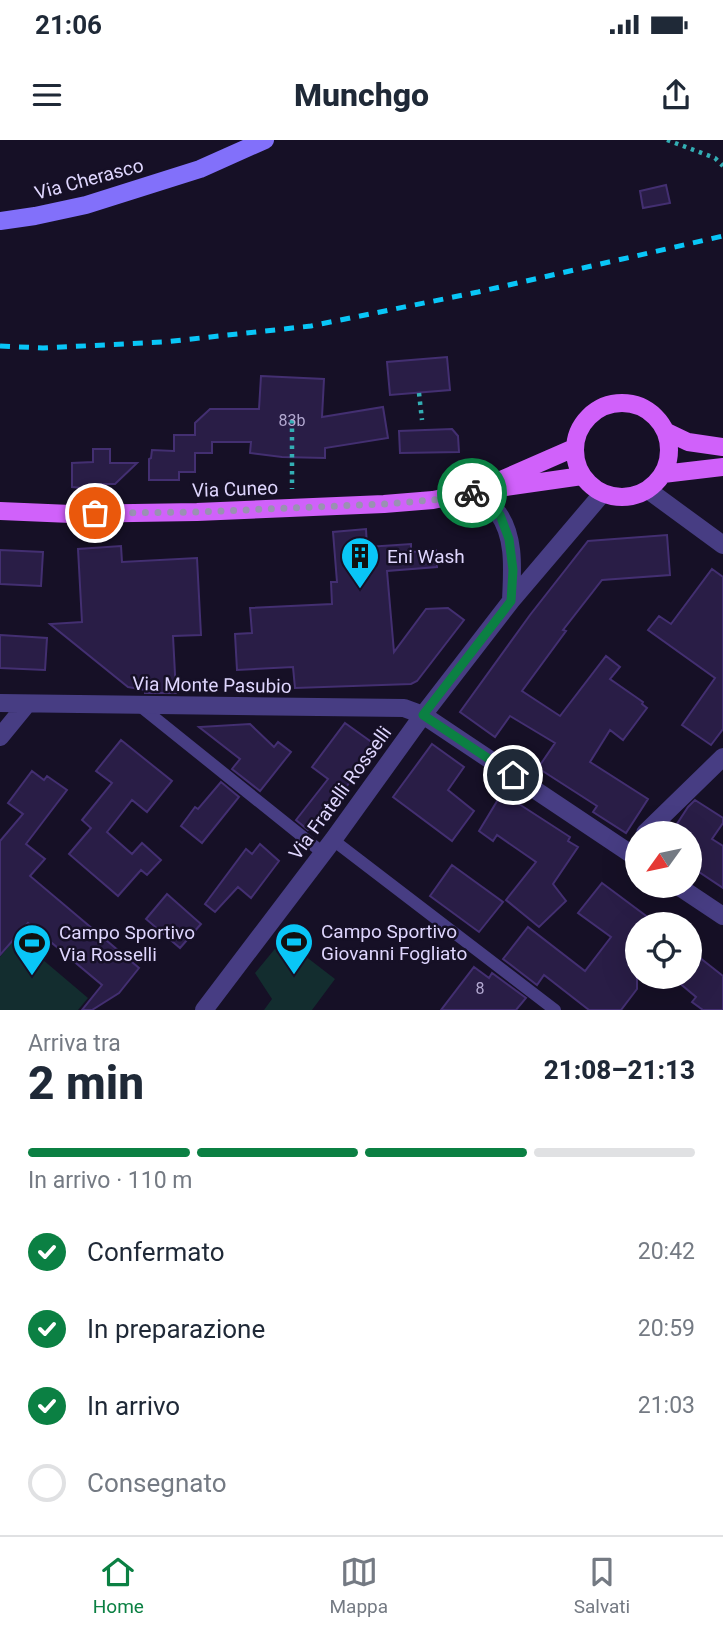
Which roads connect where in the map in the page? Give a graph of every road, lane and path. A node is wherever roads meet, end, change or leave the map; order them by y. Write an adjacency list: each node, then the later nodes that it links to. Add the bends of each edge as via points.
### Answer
1 (265, 140): 4 (main road, Via Cherasco, via 200,169 97,202)
2 (667, 140): 3 (path, via 715,158)
3 (723, 166)
4 (0, 221)
5 (419, 393): 7 (path)
6 (292, 420): 14 (path)
7 (422, 420)
8 (665, 431): 9 (main road, via 688,442); 10 (main road, via 647,410 620,402 594,411 584,421); 12 (main road, via 669,446)
9 (723, 447)
10 (574, 448): 13 (main road); 16 (main road, Via Cuneo)
11 (723, 467): 12 (main road)
12 (663, 474): 15 (main road)
13 (582, 476): 16 (main road, Via Cuneo); 17 (main road)
14 (292, 480)
15 (648, 490): 17 (main road, via 625,498); 19 (street)
16 (471, 492): 18 (main road, Via Cuneo, via 384,504 210,512); 20 (street, via 500,515 509,539)
17 (602, 494): 20 (street, Via Fratelli Rosselli)
18 (0, 511)
19 (723, 545)
20 (511, 601): 24 (street, Via Fratelli Rosselli)
21 (0, 703): 22 (street, Via Monte Pasubio)
22 (27, 704): 23 (street, Via Monte Pasubio); 25 (street)
23 (140, 706): 24 (street, Via Monte Pasubio, via 404,708); 29 (lane)
24 (423, 715): 28 (street); 29 (street, Via Fratelli Rosselli)
25 (0, 737)
26 (723, 757): 27 (street)
27 (657, 821)
28 (625, 845)
29 (328, 846): 32 (street, Via Fratelli Rosselli); 33 (lane)
30 (696, 898): 31 (street)
31 (723, 916)
32 (204, 1010)
33 (555, 1010)

